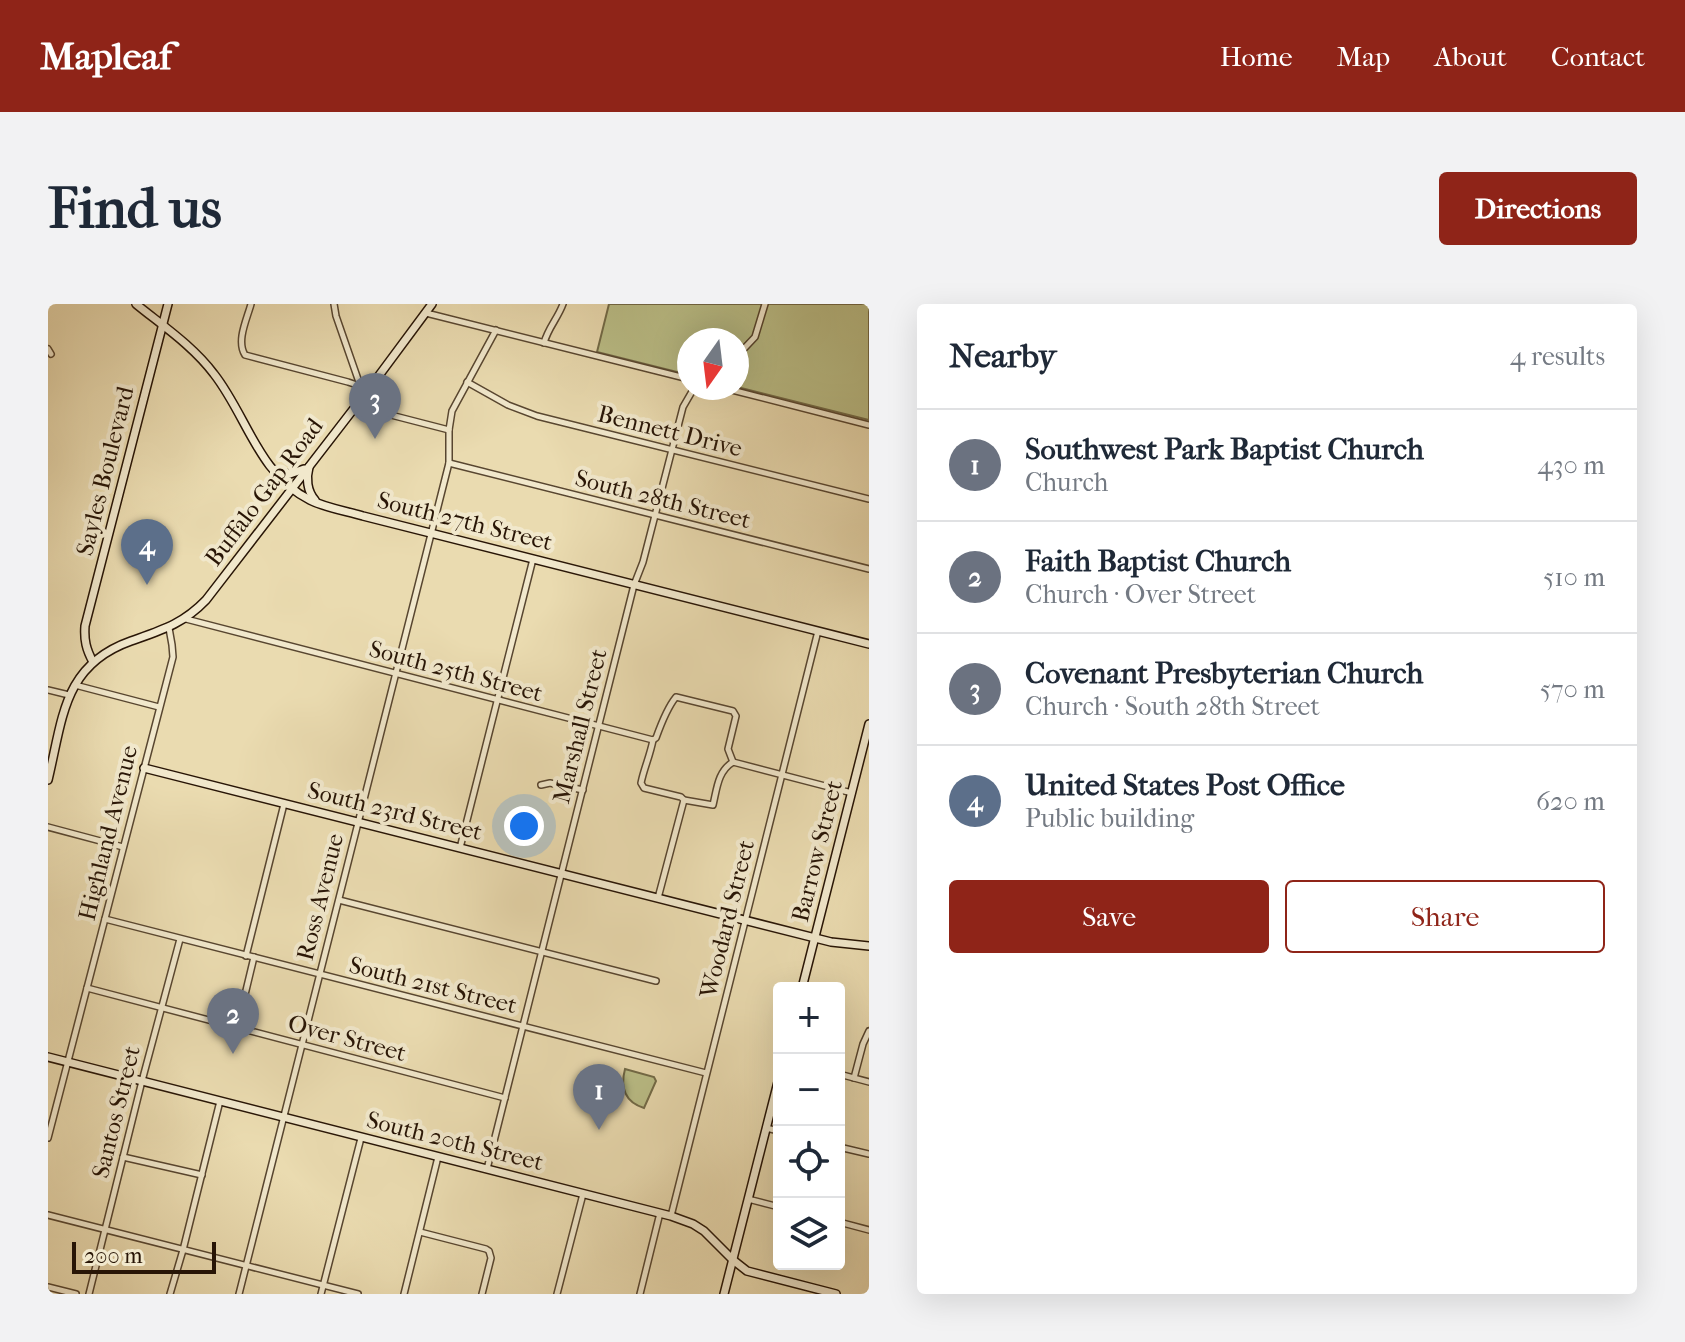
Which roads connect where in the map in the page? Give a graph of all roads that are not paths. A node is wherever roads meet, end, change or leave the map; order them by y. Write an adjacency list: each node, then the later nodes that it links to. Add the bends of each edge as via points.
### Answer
1 (136, 304): 9 (main road, South 27th Street)
2 (168, 304): 9 (main road, Sayles Boulevard)
3 (251, 304): 15 (street, via 241,343 245,355)
4 (334, 304): 15 (street)
5 (432, 304): 8 (main road, Buffalo Gap Road)
6 (563, 304): 11 (street)
7 (765, 304): 12 (street)
8 (425, 312): 10 (street); 16 (main road, Buffalo Gap Road)
9 (163, 326): 25 (main road, South 27th Street, via 216,376); 38 (main road, Sayles Boulevard, via 85,626 86,649)
10 (496, 330): 11 (street); 14 (street, Ross Avenue)
11 (544, 343): 13 (street)
12 (749, 343)
13 (677, 376)
14 (467, 382): 21 (street, Ross Avenue); 22 (street, Bennett Drive, via 521,411)
15 (360, 385): 16 (street)
16 (369, 389): 19 (main road, Buffalo Gap Road)
17 (749, 394): 20 (street)
18 (687, 400): 22 (street, Marshall Street)
19 (355, 406): 21 (street); 24 (main road, Buffalo Gap Road)
20 (869, 425)
21 (449, 430): 23 (street, Ross Avenue)
22 (672, 450): 27 (street, Bennett Drive); 29 (street, Marshall Street)
23 (449, 463): 29 (street, South 28th Street); 30 (street, Ross Avenue)
24 (308, 466): 25 (main road, via 290,474); 26 (main road, Buffalo Gap Road); 28 (main road, via 309,490)
25 (272, 469): 26 (main road, South 27th Street)
26 (291, 489): 28 (main road, South 27th Street); 34 (main road, Buffalo Gap Road)
27 (869, 499)
28 (320, 504): 30 (main road, South 27th Street)
29 (655, 515): 32 (street, South 28th Street); 33 (street, Marshall Street)
30 (431, 533): 31 (main road, South 27th Street); 39 (street, Ross Avenue)
31 (533, 559): 33 (main road, South 27th Street); 43 (street)
32 (869, 569)
33 (634, 585): 36 (main road, South 27th Street); 46 (street, Marshall Street)
34 (186, 619): 35 (main road, Buffalo Gap Road); 39 (street, South 25th Street)
35 (169, 628): 38 (main road, Buffalo Gap Road, via 119,645); 44 (street, Highland Avenue, via 173,657)
36 (818, 631): 37 (main road, South 27th Street); 50 (street, Woodard Street)
37 (869, 644)
38 (93, 662): 40 (main road)
39 (395, 673): 43 (street, South 25th Street); 57 (street, Ross Avenue)
40 (74, 684): 42 (main road); 44 (street)
41 (48, 690): 42 (street)
42 (69, 695): 51 (main road)
43 (497, 699): 46 (street, South 25th Street); 60 (street)
44 (159, 707): 49 (street, Highland Avenue)
45 (869, 724): 54 (main road, Barrow Street)
46 (598, 727): 47 (street, South 25th Street); 53 (street, Marshall Street)
47 (653, 740): 48 (street, via 676,697 733,711 728,749); 55 (street, via 641,783)
48 (733, 762): 50 (street); 55 (street, via 721,773 713,805)
49 (144, 768): 56 (main road, South 23rd Street); 59 (street, Highland Avenue)
50 (782, 775): 54 (street); 65 (street, Woodard Street)
51 (48, 780)
52 (541, 785): 53 (street)
53 (583, 790): 61 (street, Marshall Street)
54 (852, 793): 66 (main road, Barrow Street)
55 (684, 800): 62 (street)
56 (284, 804): 57 (main road, South 23rd Street); 70 (street)
57 (357, 822): 60 (main road, South 23rd Street); 63 (street, Ross Avenue)
58 (48, 827): 59 (street)
59 (123, 847): 64 (street, Highland Avenue)
60 (460, 848): 61 (main road, South 23rd Street)
61 (561, 874): 62 (main road, South 23rd Street); 69 (street, Marshall Street)
62 (658, 898): 65 (main road, South 23rd Street)
63 (339, 900): 69 (street); 72 (street, Ross Avenue)
64 (105, 919): 67 (street, South 21st Street); 75 (street, Highland Avenue)
65 (745, 921): 66 (main road, South 23rd Street); 83 (street, Woodard Street)
66 (815, 938): 68 (main road, South 23rd Street); 74 (main road, Barrow Street)
67 (180, 939): 70 (street, South 21st Street); 76 (street, Santos Street)
68 (869, 946)
69 (541, 952): 73 (street); 77 (street, Marshall Street)
70 (246, 956): 71 (street, South 21st Street)
71 (254, 957): 72 (street, South 21st Street); 78 (street)
72 (319, 974): 77 (street, South 21st Street); 80 (street, Ross Avenue)
73 (656, 981)
74 (804, 982)
75 (87, 988): 76 (street, Over Street); 82 (street, Highland Avenue)
76 (161, 1009): 78 (street, Over Street); 86 (street, Santos Street)
77 (523, 1026): 83 (street, South 21st Street); 88 (street, Marshall Street)
78 (237, 1028): 80 (street, Over Street)
79 (869, 1031): 85 (street)
80 (302, 1045): 88 (street, Over Street); 91 (street, Ross Avenue)
81 (48, 1057): 82 (main road, South 20th Street)
82 (68, 1062): 86 (main road, South 20th Street); 94 (street, Highland Avenue)
83 (706, 1073): 107 (street, Woodard Street)
84 (845, 1076): 85 (street)
85 (854, 1078): 87 (street)
86 (142, 1081): 89 (main road, South 20th Street); 98 (street, Santos Street)
87 (869, 1082)
88 (505, 1098): 100 (street, Marshall Street)
89 (220, 1101): 91 (main road, South 20th Street); 101 (street)
90 (773, 1101): 92 (main road)
91 (284, 1118): 95 (main road, South 20th Street); 116 (street, Ross Avenue)
92 (766, 1128): 93 (street); 103 (main road)
93 (773, 1130)
94 (48, 1138)
95 (361, 1138): 99 (main road, South 20th Street); 117 (street)
96 (845, 1148): 97 (street)
97 (869, 1154)
98 (123, 1157): 101 (street); 109 (street, Santos Street)
99 (438, 1157): 100 (main road, South 20th Street); 111 (street)
100 (487, 1169): 102 (main road, South 20th Street)
101 (202, 1175): 114 (street)
102 (583, 1194): 105 (main road, South 20th Street); 127 (street)
103 (748, 1199): 104 (street); 112 (main road)
104 (773, 1205)
105 (660, 1213): 107 (main road, South 20th Street); 128 (street)
106 (48, 1215): 109 (street)
107 (671, 1216): 113 (main road, South 20th Street, via 693,1224)
108 (845, 1224): 110 (street)
109 (105, 1230): 114 (street); 120 (street, Santos Street)
110 (869, 1230)
111 (420, 1232): 125 (street); 126 (street, via 489,1251)
112 (738, 1238): 113 (main road); 115 (main road)
113 (717, 1243): 115 (main road, South 20th Street)
114 (183, 1250): 116 (street); 121 (street)
115 (733, 1260): 129 (main road); 130 (main road, South 20th Street, via 756,1274)
116 (246, 1266): 117 (street); 122 (street, Ross Avenue)
117 (323, 1285): 123 (street); 124 (street)
118 (48, 1287): 119 (street)
119 (76, 1294)
120 (89, 1294)
121 (170, 1294)
122 (239, 1294)
123 (321, 1294)
124 (358, 1294)
125 (404, 1294)
126 (482, 1294)
127 (557, 1294)
128 (640, 1294)
129 (724, 1294)
130 (836, 1294)

